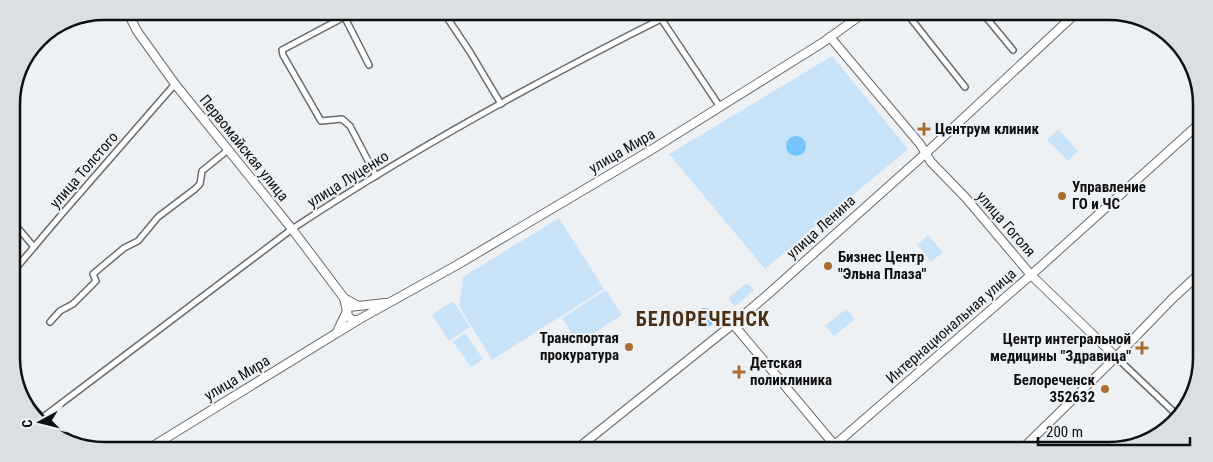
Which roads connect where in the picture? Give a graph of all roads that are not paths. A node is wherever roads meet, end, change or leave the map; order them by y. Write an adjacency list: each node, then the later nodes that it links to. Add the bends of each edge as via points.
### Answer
1 (133, 20): 14 (street, Первомайская улица)
2 (334, 20): 21 (street, via 282,50 283,55 321,121 342,119 350,126)
3 (346, 20): 13 (street)
4 (449, 20): 16 (street)
5 (653, 20): 16 (street, улица Луценко)
6 (663, 20): 17 (street)
7 (855, 20): 11 (street, улица Мира)
8 (912, 20): 15 (street)
9 (988, 20): 12 (street)
10 (1069, 20): 20 (street, улица Ленина)
11 (830, 37): 17 (street, улица Мира); 20 (street, улица Гоголя)
12 (1013, 50)
13 (370, 65)
14 (175, 84): 19 (street, Первомайская улица); 24 (street, улица Толстого)
15 (965, 87)
16 (500, 104): 21 (street, улица Луценко)
17 (720, 107): 29 (street, улица Мира)
18 (1193, 129): 26 (street, Интернациональная улица)
19 (228, 150): 22 (street, Первомайская улица); 33 (street, via 202,171 200,184 158,216 138,240 93,274 96,281)
20 (926, 153): 26 (street, улица Гоголя); 34 (street, улица Ленина)
21 (376, 176): 22 (street, улица Луценко)
22 (292, 229): 28 (street, Первомайская улица); 38 (street, улица Луценко)
23 (20, 230): 24 (street)
24 (34, 247): 25 (street, улица Толстого)
25 (20, 264)
26 (1031, 275): 36 (street, улица Гоголя); 42 (street, Интернациональная улица)
27 (1193, 280): 36 (street)
28 (344, 298): 30 (street, Первомайская улица); 31 (street, Первомайская улица)
29 (392, 302): 30 (street, улица Мира); 32 (street, улица Мира)
30 (358, 306): 31 (street, via 350,307); 32 (street, via 362,311)
31 (347, 313): 32 (street, via 350,319); 35 (street)
32 (358, 320): 35 (street, улица Мира)
33 (50, 322)
34 (733, 324): 40 (street, улица Ленина); 41 (street)
35 (336, 334): 39 (street, улица Мира)
36 (1116, 357): 37 (street, улица Гоголя); 43 (street)
37 (1173, 411)
38 (44, 416)
39 (160, 442)
40 (586, 442)
41 (830, 442)
42 (842, 442)
43 (1029, 442)

